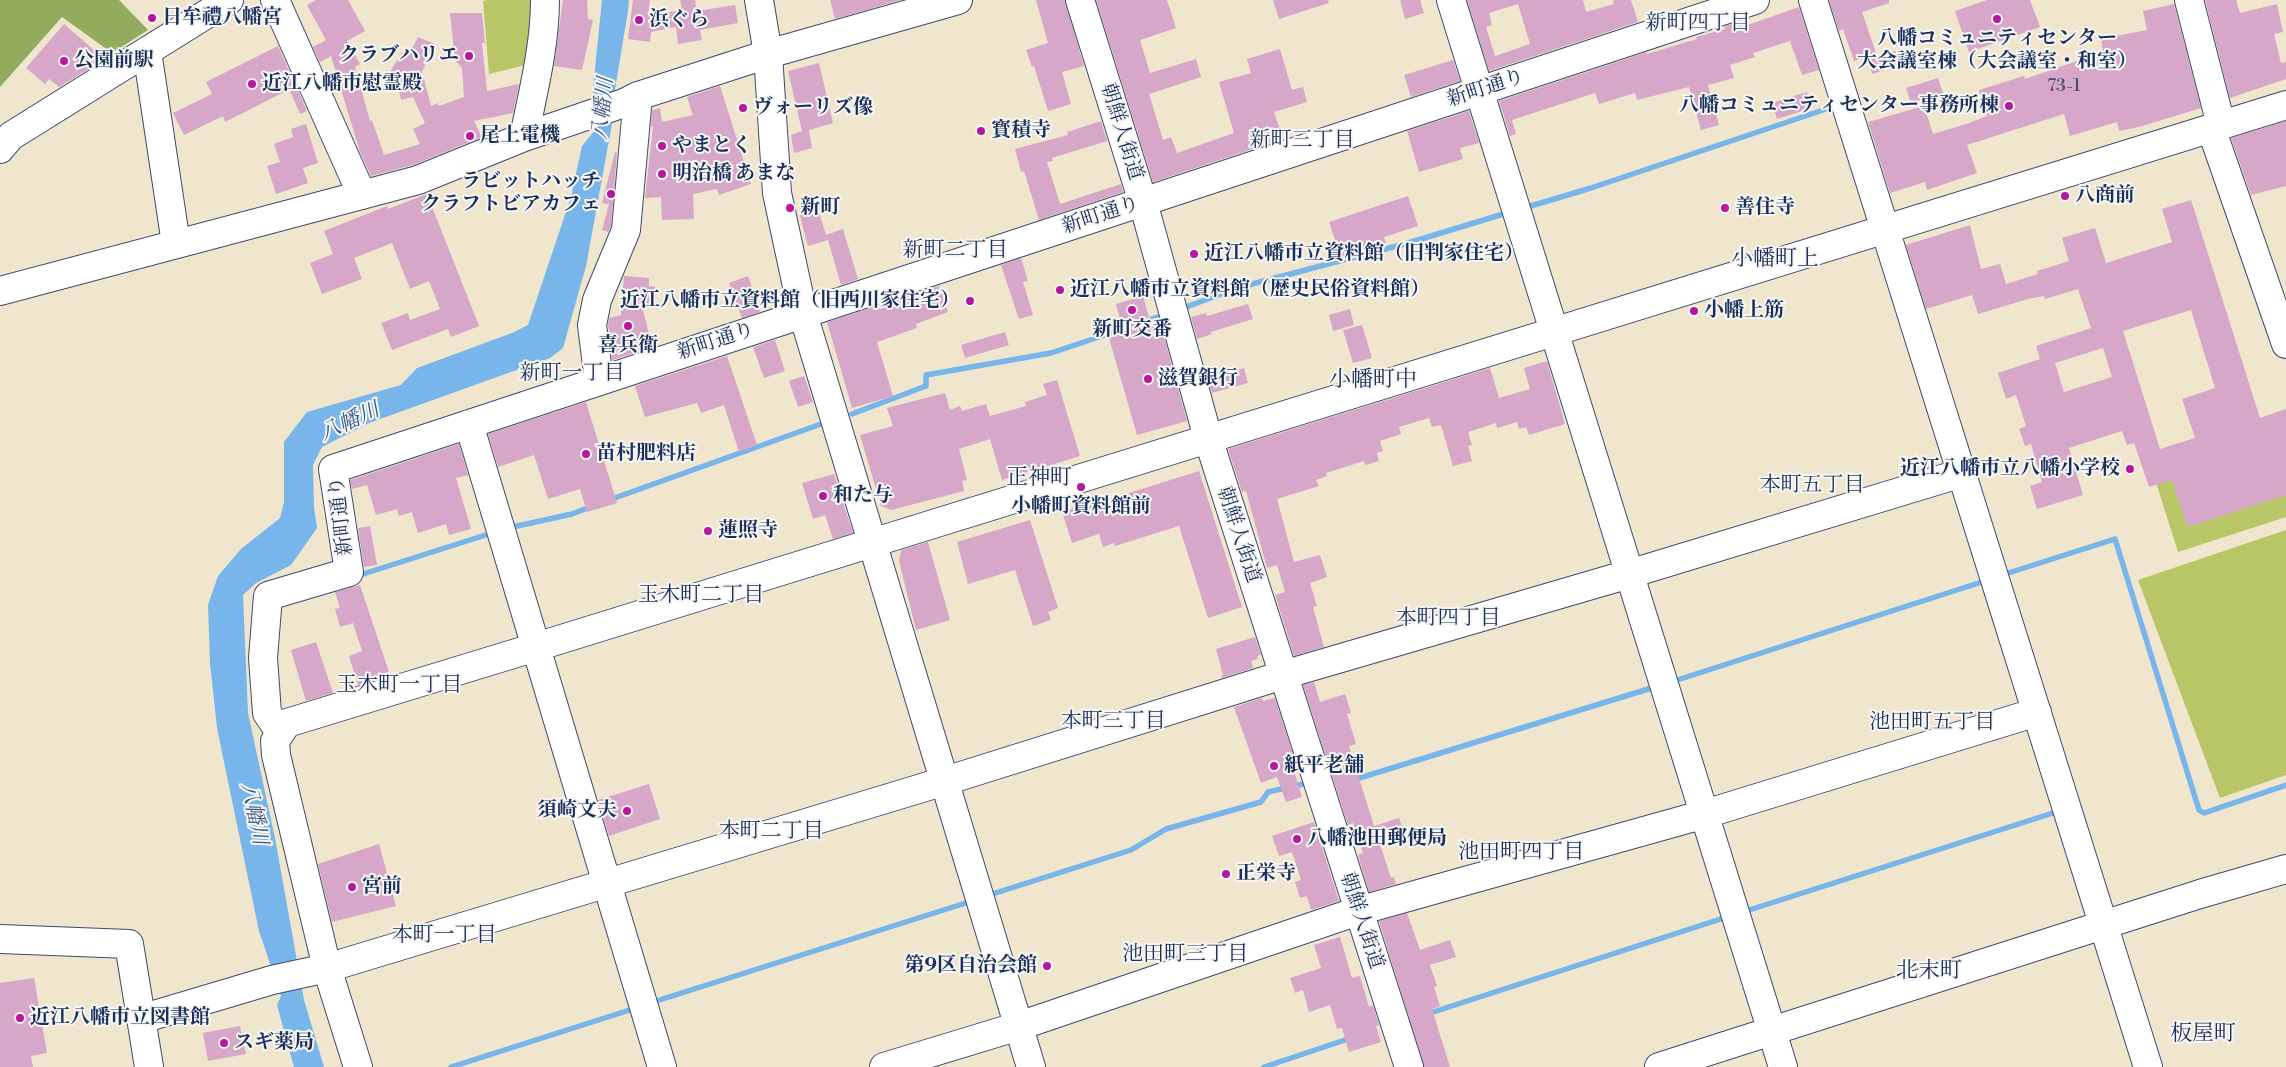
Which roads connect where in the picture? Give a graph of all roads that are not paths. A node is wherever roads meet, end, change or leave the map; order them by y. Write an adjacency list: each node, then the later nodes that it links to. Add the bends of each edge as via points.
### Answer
1 (229, 0): 11 (street)
2 (275, 0): 19 (street)
3 (545, 0): 17 (street, via 538,71)
4 (759, 0): 12 (street)
5 (958, 0): 12 (street)
6 (1080, 0): 20 (street, 朝鮮人街道)
7 (1450, 0): 13 (street)
8 (1755, 0): 13 (street, 新町通り)
9 (1813, 0): 21 (street)
10 (2189, 0): 16 (street)
11 (147, 51): 18 (street, via 11,136); 22 (street)
12 (768, 54): 14 (street); 24 (street, via 777,193)
13 (1479, 91): 20 (street, 新町通り); 25 (street)
14 (631, 100): 17 (street); 27 (street, via 626,230 597,300 592,325)
15 (2286, 104): 16 (street)
16 (2216, 126): 21 (street); 26 (street)
17 (524, 137): 19 (street, via 418,180)
18 (0, 149)
19 (362, 195): 22 (street)
20 (1143, 202): 24 (street, 新町通り); 29 (street, 朝鮮人街道)
21 (1885, 229): 25 (street); 30 (street)
22 (176, 244): 23 (street)
23 (0, 291)
24 (803, 314): 27 (street, 新町通り); 31 (street)
25 (1554, 332): 29 (street); 32 (street)
26 (2286, 344)
27 (599, 381): 28 (street, 新町通り)
28 (469, 424): 33 (street); 36 (street, 新町通り, via 333,469 349,572 268,596 263,658 267,713)
29 (1208, 438): 31 (street); 34 (street, 朝鮮人街道)
30 (1962, 473): 32 (street); 35 (street)
31 (873, 543): 33 (street); 37 (street)
32 (1630, 574): 34 (street); 38 (street)
33 (536, 648): 36 (street, via 287,722); 40 (street)
34 (1283, 675): 37 (street); 41 (street, 朝鮮人街道)
35 (2037, 712): 38 (street); 42 (street)
36 (280, 732): 44 (street, via 275,741 276,755)
37 (945, 781): 40 (street); 46 (street)
38 (1704, 814): 41 (street); 47 (street)
39 (2286, 869): 42 (street)
40 (607, 884): 44 (street); 50 (street)
41 (1358, 911): 46 (street); 53 (street, 朝鮮人街道)
42 (2104, 925): 47 (street); 56 (street)
43 (0, 939): 45 (street, via 129,944)
44 (315, 971): 45 (street, via 272,980); 49 (street)
45 (141, 1019): 48 (street)
46 (1019, 1026): 51 (street); 52 (street)
47 (1772, 1032): 54 (street); 55 (street)
48 (149, 1067)
49 (358, 1067)
50 (662, 1067)
51 (884, 1067)
52 (1031, 1067)
53 (1409, 1067)
54 (1659, 1067)
55 (1783, 1067)
56 (2148, 1067)

